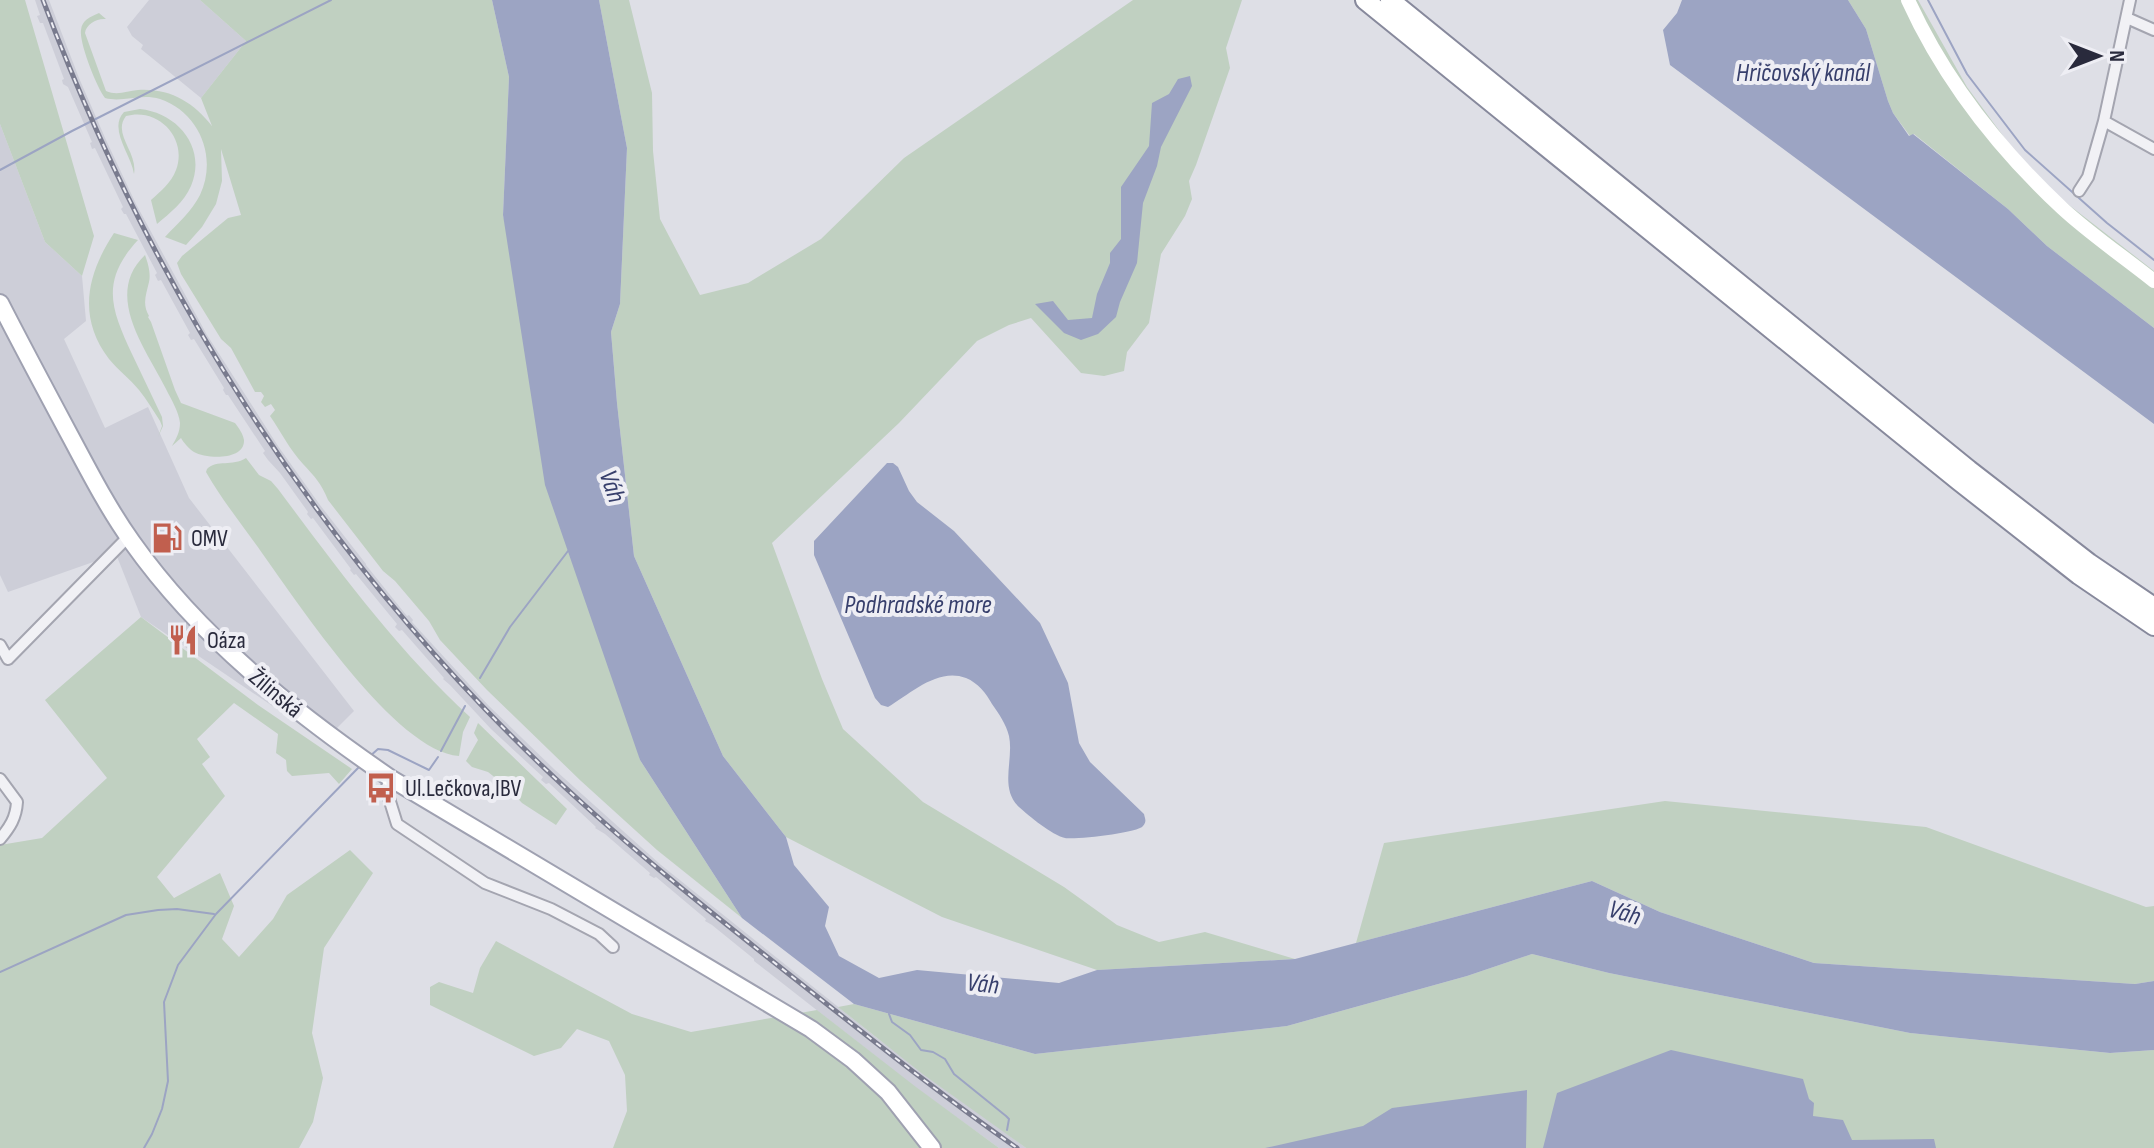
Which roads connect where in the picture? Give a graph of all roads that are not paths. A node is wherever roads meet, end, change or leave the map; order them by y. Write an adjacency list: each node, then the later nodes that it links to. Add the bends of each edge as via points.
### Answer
1 (1365, 0): 14 (highway, via 1971,491)
2 (1390, 0): 13 (highway, via 1958,460)
3 (1908, 0): 10 (main road, via 1956,85 1999,143 2063,209)
4 (2130, 0): 5 (street)
5 (2127, 18): 6 (street); 7 (street)
6 (2154, 30)
7 (2104, 121): 8 (street); 9 (street)
8 (2154, 149)
9 (2079, 191)
10 (2154, 281)
11 (0, 303): 12 (main road, Žilinská)
12 (128, 537): 15 (street, via 8,659); 16 (main road, Žilinská, via 193,617 235,658 304,717)
13 (2154, 607)
14 (2154, 626)
15 (0, 645)
16 (390, 778): 19 (street, via 388,795 397,824 485,883 551,909); 20 (main road, Žilinská, via 811,1029 888,1092)
17 (0, 779): 18 (street, via 17,802 16,815)
18 (0, 839)
19 (613, 947)
20 (932, 1148)

